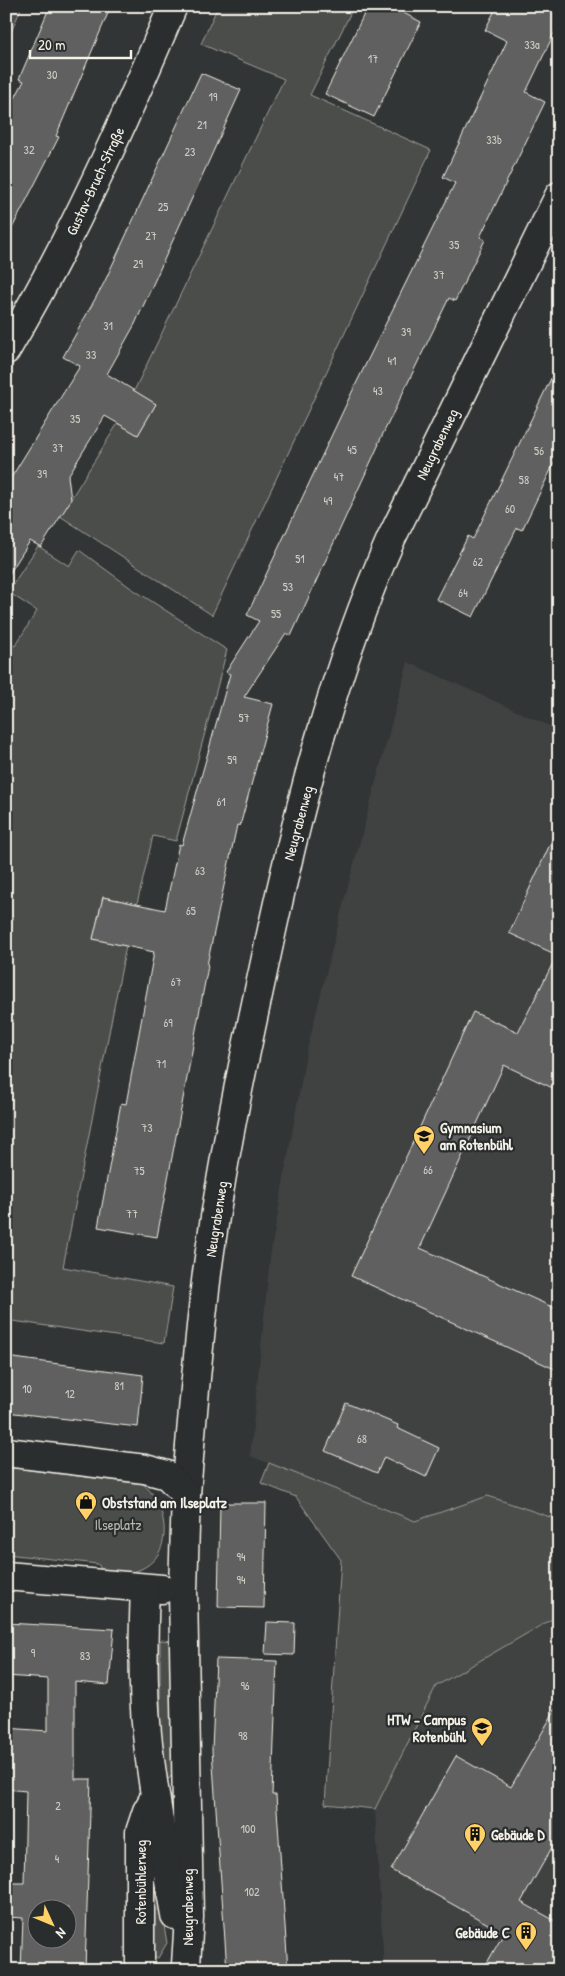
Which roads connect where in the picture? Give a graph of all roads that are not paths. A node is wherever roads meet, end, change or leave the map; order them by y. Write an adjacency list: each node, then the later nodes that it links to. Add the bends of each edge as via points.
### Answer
1 (173, 6): 3 (street, Gustav-Bruch-Straße, via 74,227)
2 (559, 196): 5 (street, Neugrabenweg, via 391,538 372,582 330,703 284,872 236,1097 208,1272)
3 (6, 350)
4 (6, 1452): 5 (street, via 145,1469 167,1475)
5 (186, 1494): 8 (street)
6 (6, 1576): 7 (street)
7 (145, 1589): 8 (street); 9 (street, Neugrabenweg, via 143,1629 147,1732)
8 (183, 1590): 10 (street, Neugrabenweg, via 189,1917)
9 (155, 1797): 10 (street, Neugrabenweg); 11 (street, Rotenbühlerweg, via 140,1832)
10 (182, 1968)
11 (140, 1970)

